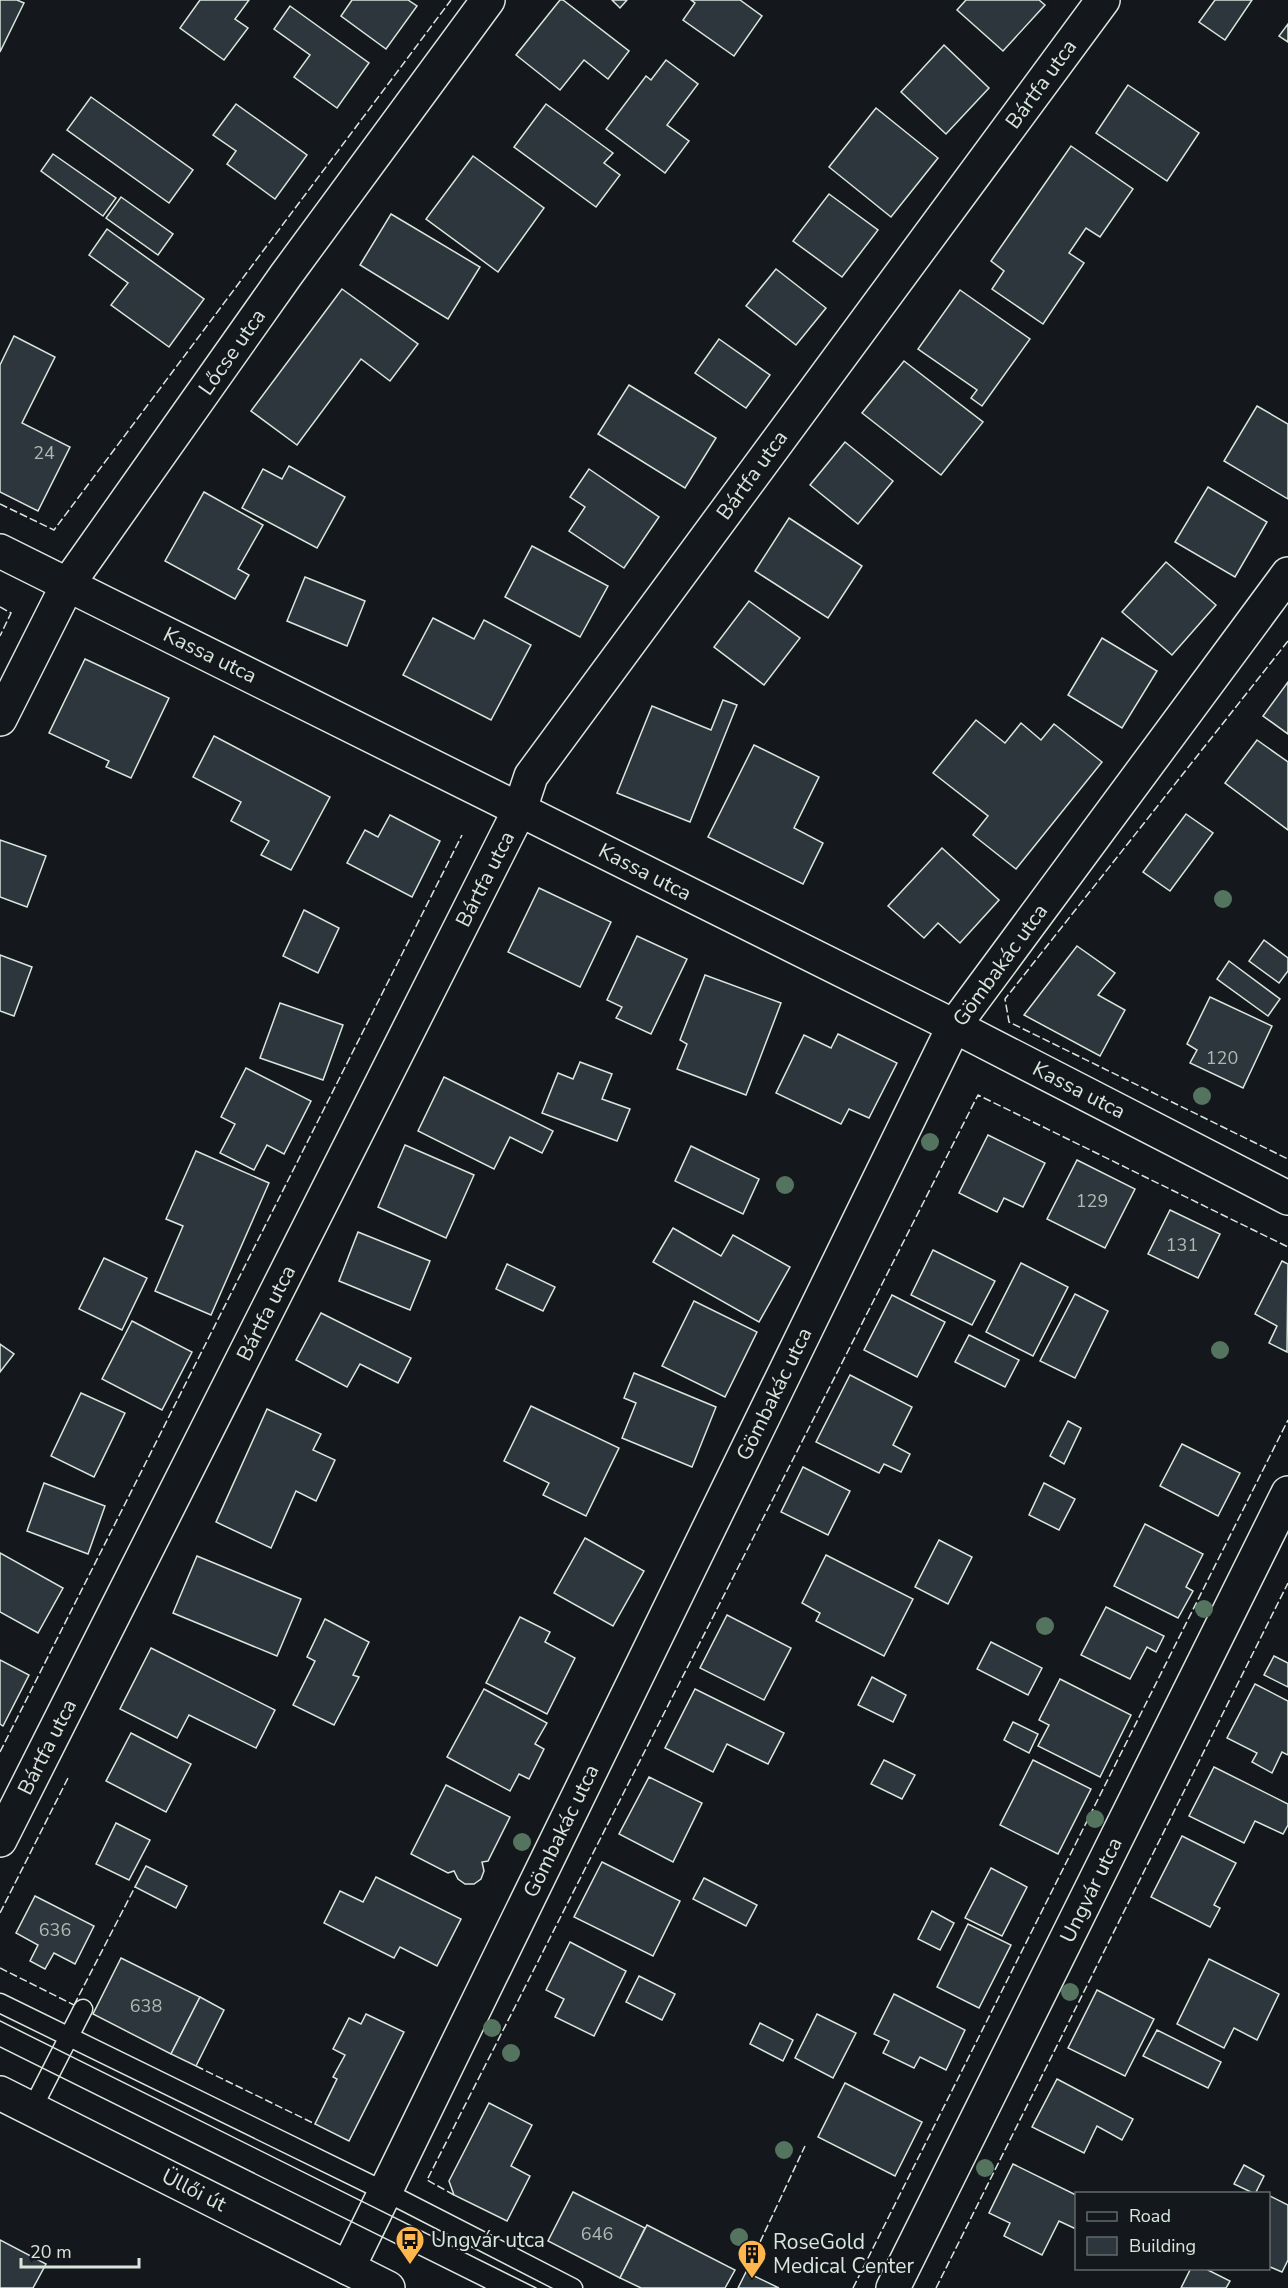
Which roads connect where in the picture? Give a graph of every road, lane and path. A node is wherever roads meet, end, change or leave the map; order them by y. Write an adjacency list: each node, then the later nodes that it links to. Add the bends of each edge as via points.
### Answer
1 (488, 0): 5 (street, Lőcse utca, via 286,275)
2 (1103, 0): 7 (street, Bártfa utca, via 553,744 531,776)
3 (0, 551): 5 (street, Kassa utca)
4 (1288, 574): 8 (street, Gömbakác utca)
5 (68, 584): 6 (street, Lőcse utca); 7 (street, Kassa utca)
6 (0, 718)
7 (520, 809): 8 (street, Kassa utca); 11 (street, Bártfa utca)
8 (954, 1026): 9 (street, Kassa utca); 17 (street, Gömbakác utca)
9 (1288, 1198)
10 (1288, 1493): 21 (street, Ungvár utca)
11 (0, 1840)
12 (0, 2003): 14 (lane)
13 (83, 2009): 14 (lane)
14 (68, 2036): 16 (lane); 17 (lane)
15 (0, 2092): 16 (street, Üllői út)
16 (32, 2109): 18 (street, Üllői út)
17 (386, 2192): 18 (street, Gömbakác utca); 20 (lane)
18 (348, 2268): 19 (street, Üllői út)
19 (388, 2288)
20 (573, 2288)
21 (893, 2288)

